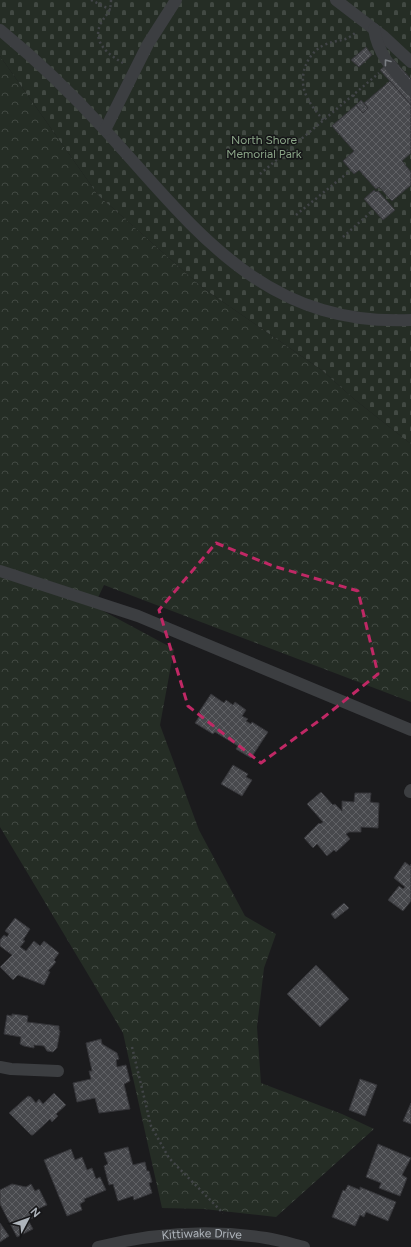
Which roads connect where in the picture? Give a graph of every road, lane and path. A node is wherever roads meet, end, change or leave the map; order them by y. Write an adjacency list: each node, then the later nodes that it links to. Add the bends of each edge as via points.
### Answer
1 (91, 0): 5 (path)
2 (111, 0): 5 (path)
3 (176, 0): 10 (street)
4 (336, 0): 6 (street)
5 (111, 10): 10 (path, via 100,24 101,45 113,58)
6 (370, 26): 8 (street); 9 (street, one-way to 6); 14 (path, via 349,39 322,46 310,56 305,66 302,77 303,89 309,102)
7 (0, 30): 15 (street, via 61,84)
8 (411, 62)
9 (389, 64): 11 (street); 12 (path)
10 (134, 70): 15 (street)
11 (411, 90)
12 (353, 96): 13 (path); 14 (path)
13 (366, 110)
14 (323, 120): 17 (path)
15 (105, 130): 21 (street, via 199,233 260,283 305,304 331,312 375,319)
16 (350, 170): 19 (path)
17 (260, 174)
18 (372, 211): 20 (path)
19 (296, 215)
20 (342, 236)
21 (411, 320)
22 (0, 571): 23 (street, via 138,616)
23 (411, 730)
24 (132, 1047): 27 (path, via 151,1126 169,1158)
25 (0, 1067): 26 (street)
26 (58, 1071)
27 (223, 1213)
28 (98, 1247): 29 (street, Kittiwake Drive, via 134,1238 177,1234 243,1235)
29 (304, 1247)

